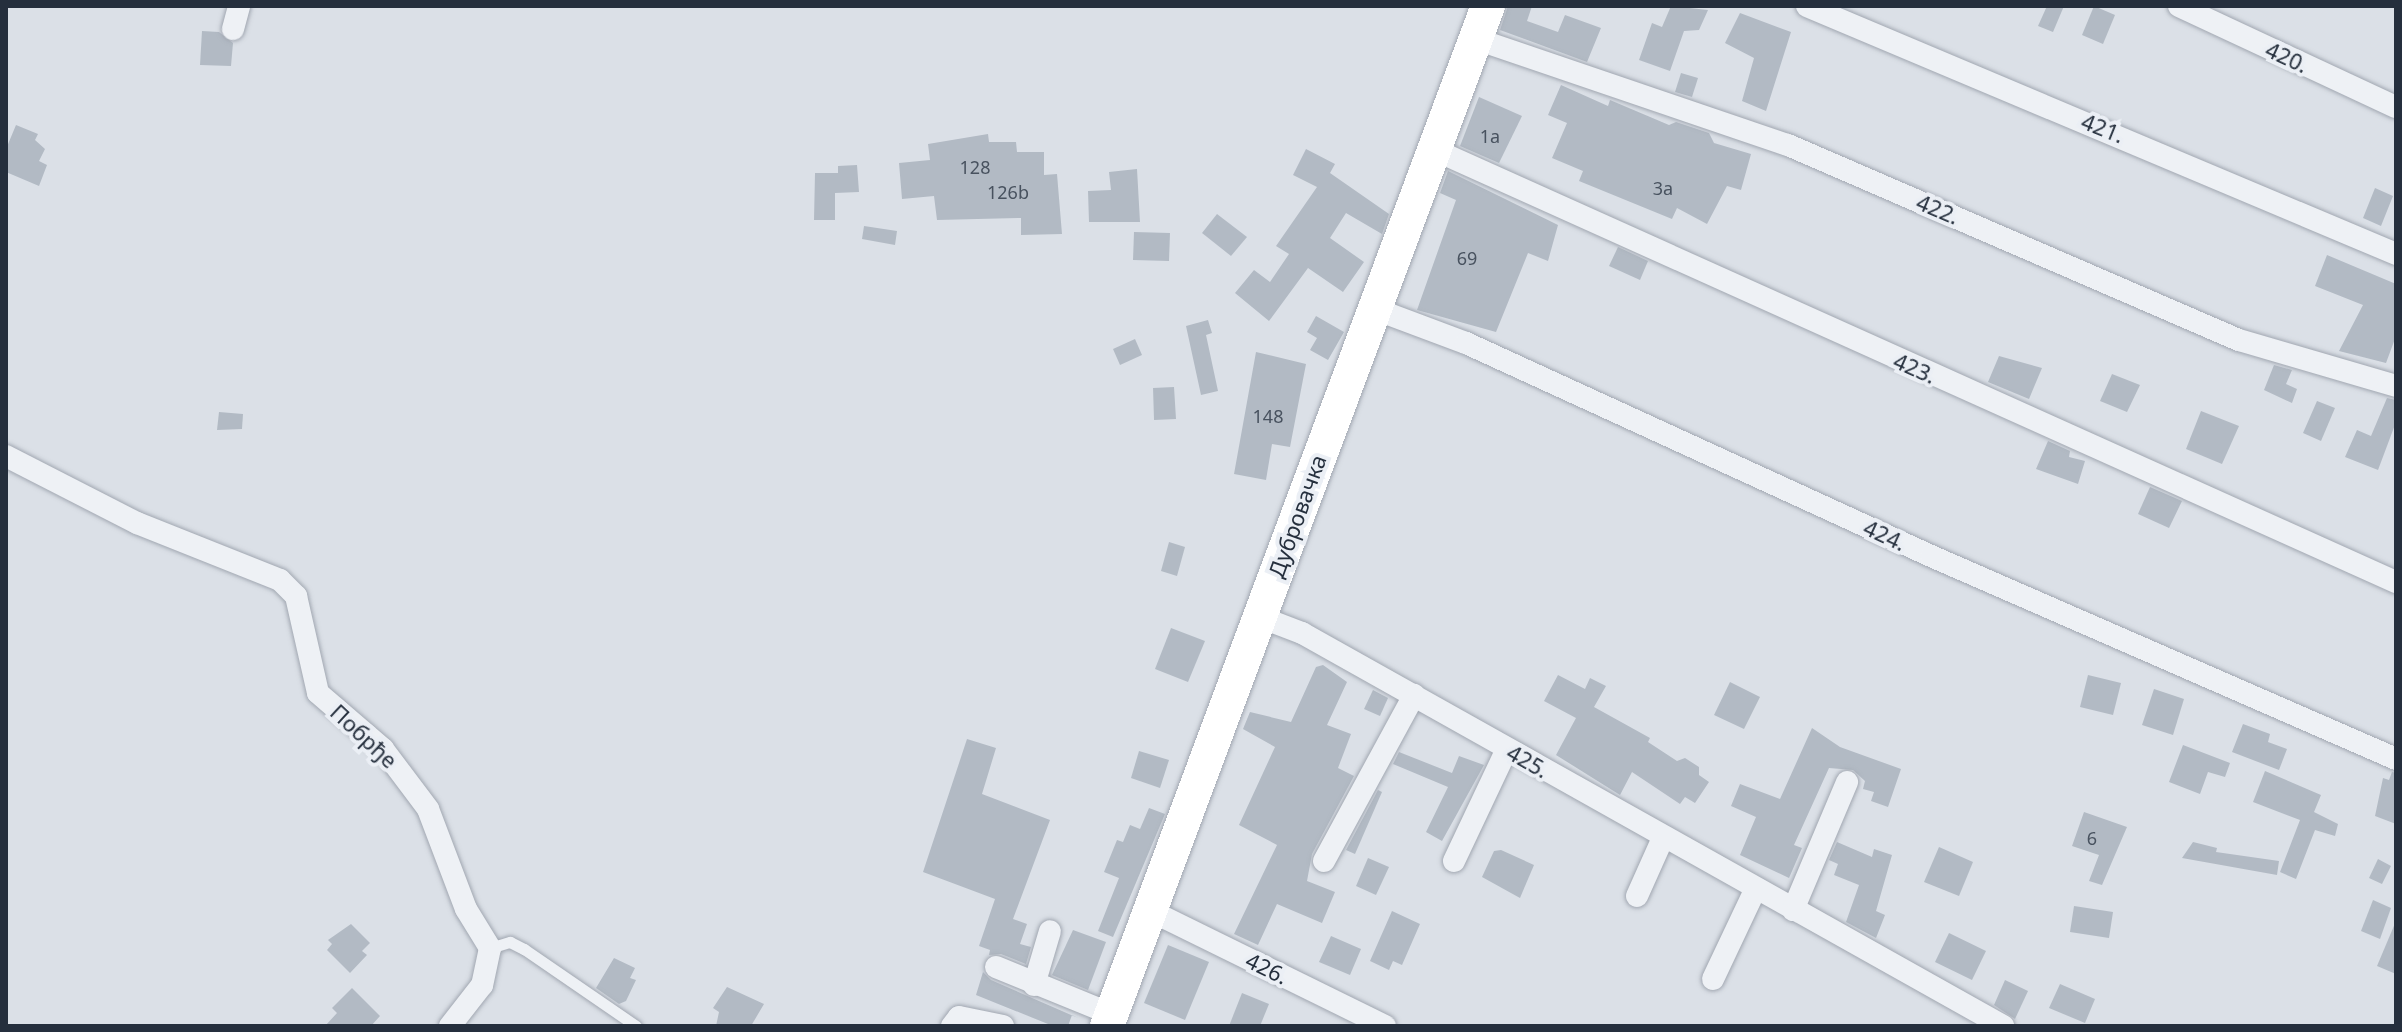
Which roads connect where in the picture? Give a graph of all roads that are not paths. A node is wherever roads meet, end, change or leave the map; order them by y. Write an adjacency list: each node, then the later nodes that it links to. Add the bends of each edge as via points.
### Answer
1 (239, 6): 5 (street)
2 (1488, 6): 6 (main road, Дубровачка)
3 (1807, 6): 9 (street, 421.)
4 (2179, 6): 7 (street, 420.)
5 (233, 29)
6 (1476, 39): 8 (main road, Дубровачка); 11 (street, 422., via 1788,145 2239,340)
7 (2396, 107)
8 (1435, 150): 10 (main road, Дубровачка); 13 (street, 423.)
9 (2396, 254)
10 (1375, 309): 14 (main road, Дубровачка); 17 (street, 424., via 1466,343 1931,556)
11 (2396, 386)
12 (6, 456): 27 (street, Побрђе, via 137,523 280,580 296,596 318,693 383,749 428,809 466,909)
13 (2396, 582)
14 (1260, 617): 15 (street, 425., via 1302,633); 24 (main road, Дубровачка)
15 (1414, 695): 16 (street, 425.); 20 (street)
16 (1507, 749): 19 (street, 425.); 21 (street)
17 (2396, 759)
18 (1847, 782): 25 (street)
19 (1663, 838): 22 (street, 425.); 23 (street)
20 (1324, 861)
21 (1454, 861)
22 (1755, 890): 25 (street, 425.); 29 (street)
23 (1637, 896)
24 (1149, 910): 31 (main road, Дубровачка); 36 (street, 426.)
25 (1793, 910): 37 (street, 425.)
26 (1050, 931): 30 (street)
27 (490, 948): 32 (street, via 482,985); 33 (lane, via 510,942 524,949)
28 (996, 967): 30 (street)
29 (1713, 979)
30 (1034, 985): 31 (street)
31 (1109, 1020)
32 (450, 1026)
33 (636, 1026)
34 (952, 1026): 35 (street, via 959,1017)
35 (1003, 1026)
36 (1385, 1026)
37 (2003, 1026)

